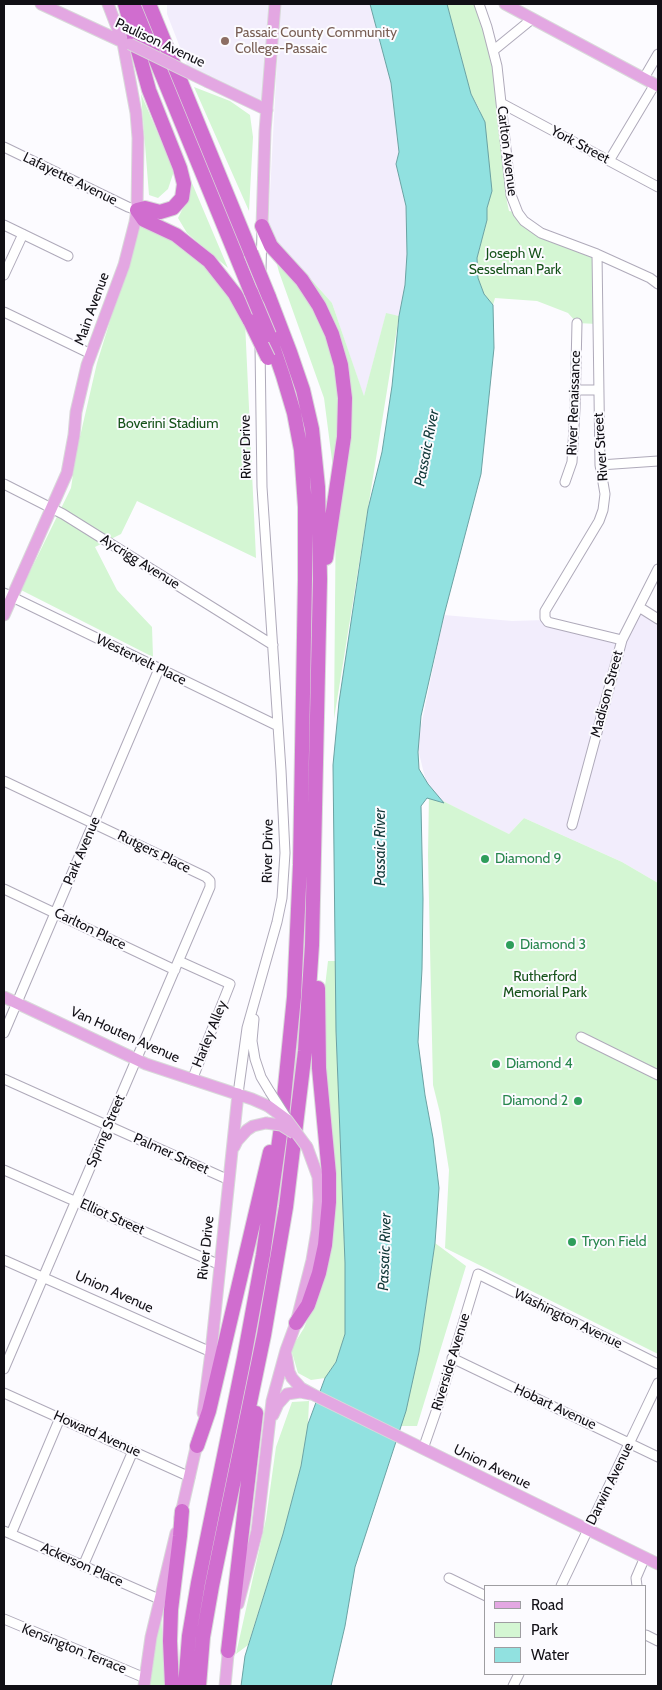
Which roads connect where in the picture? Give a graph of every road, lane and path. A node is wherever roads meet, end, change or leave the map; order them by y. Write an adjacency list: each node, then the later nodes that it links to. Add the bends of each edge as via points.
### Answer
1 (40, 4): 10 (main road, Paulison Avenue)
2 (108, 4): 10 (main road, Main Avenue)
3 (125, 4): 20 (highway, via 149,90 184,184 182,198 173,208 160,212 145,208)
4 (133, 4): 33 (highway, bridge, via 269,335)
5 (149, 4): 41 (highway, bridge, via 297,371 312,429 318,487)
6 (276, 4): 16 (main road, River Drive)
7 (479, 4): 11 (street, Carlton Avenue)
8 (505, 4): 9 (main road)
9 (532, 19): 11 (street); 13 (main road)
10 (126, 44): 16 (main road, Paulison Avenue, bridge); 20 (main road, Main Avenue, via 138,138)
11 (494, 50): 15 (street, Carlton Avenue)
12 (658, 54): 13 (street)
13 (644, 78): 14 (main road)
14 (657, 85): 18 (street)
15 (501, 103): 18 (street, York Street); 24 (street, Carlton Avenue, via 511,195 518,213 540,233)
16 (267, 110): 22 (main road, River Drive)
17 (4, 147): 20 (street, Lafayette Avenue)
18 (609, 161): 19 (street, York Street)
19 (658, 187)
20 (137, 210): 30 (main road, Main Avenue, via 124,265); 33 (highway, bridge, via 144,220 187,242 209,261 236,294 268,358)
21 (4, 225): 23 (street)
22 (262, 226): 41 (highway, via 271,246 302,280 319,306 337,349 343,381 344,437); 46 (street, River Drive, via 262,485)
23 (23, 234): 25 (street); 26 (street)
24 (596, 254): 27 (street, Carlton Avenue); 32 (street, River Street)
25 (68, 256)
26 (4, 275)
27 (656, 281)
28 (4, 312): 30 (street)
29 (577, 323): 31 (street, River Renaissance)
30 (91, 354): 38 (main road, Main Avenue, via 76,412 67,473)
31 (575, 390): 32 (street); 36 (street, River Renaissance, via 572,462)
32 (598, 390): 35 (street, River Street)
33 (298, 432): 63 (highway, via 304,488 305,579 299,893)
34 (658, 461): 35 (street)
35 (600, 465): 45 (street, River Street, via 605,494 603,510 545,611 545,618 548,622)
36 (565, 482)
37 (4, 484): 38 (street, Aycrigg Avenue)
38 (52, 508): 40 (main road, Main Avenue); 46 (street, Aycrigg Avenue)
39 (658, 568): 42 (street, Madison Street)
40 (8, 595): 43 (main road, Main Avenue); 47 (street, Westervelt Place)
41 (319, 606): 50 (highway)
42 (639, 607): 44 (street); 45 (street, Madison Street)
43 (4, 615)
44 (658, 619)
45 (622, 640): 52 (street, Madison Street)
46 (273, 645): 48 (street, River Drive)
47 (159, 669): 48 (street, Westervelt Place); 51 (street, Park Avenue)
48 (278, 726): 59 (street, River Drive, via 285,828 284,874 277,922)
49 (4, 781): 51 (street, Rutgers Place)
50 (315, 814): 79 (highway, via 321,916 318,1050 329,1202 319,1273 308,1305); 80 (highway, via 312,946 302,1077 286,1207)
51 (94, 823): 54 (street, Rutgers Place, via 206,877 210,881); 55 (street, Park Avenue)
52 (572, 825)
53 (4, 889): 55 (street, Carlton Place)
54 (208, 893): 56 (street, Spring Street)
55 (55, 913): 56 (street, Carlton Place); 58 (street, Park Avenue)
56 (177, 965): 62 (street, Spring Street); 66 (street, Harley Alley, via 230,984)
57 (4, 997): 58 (main road, Van Houten Avenue)
58 (17, 1003): 60 (street, Park Avenue); 62 (main road, Van Houten Avenue)
59 (255, 1005): 67 (street, River Drive, via 244,1039); 68 (street, bridge, via 254,1059 261,1077)
60 (4, 1033)
61 (581, 1037): 64 (street)
62 (137, 1060): 66 (main road, Van Houten Avenue); 69 (street, Spring Street)
63 (287, 1075): 91 (highway, via 209,1411); 114 (highway, via 264,1247 198,1583)
64 (658, 1075)
65 (4, 1079): 69 (street, Palmer Street)
66 (192, 1080): 67 (main road, Van Houten Avenue)
67 (238, 1094): 68 (main road, Van Houten Avenue, bridge, via 268,1106); 71 (main road, River Drive)
68 (292, 1125): 70 (main road, Van Houten Avenue, bridge)
69 (109, 1126): 73 (street, Palmer Street); 74 (street, Spring Street)
70 (307, 1147): 71 (main road, bridge, via 288,1128 266,1123 253,1126 242,1134); 79 (main road, via 318,1177 318,1215 312,1260)
71 (232, 1155): 73 (main road, River Drive)
72 (4, 1170): 74 (street, Elliot Street)
73 (229, 1180): 76 (main road, River Drive)
74 (76, 1201): 76 (street, Elliot Street); 78 (street, Spring Street)
75 (4, 1260): 78 (street, Union Avenue)
76 (220, 1265): 82 (main road, River Drive)
77 (478, 1274): 83 (street, Riverside Avenue); 84 (street, Washington Avenue)
78 (43, 1277): 82 (street, Union Avenue); 85 (street, Spring Street)
79 (296, 1323): 81 (main road)
80 (264, 1335): 111 (highway); 115 (highway, via 212,1586)
81 (286, 1350): 88 (main road, via 292,1378); 92 (main road, via 272,1401)
82 (211, 1352): 91 (main road, River Drive)
83 (452, 1358): 90 (street, Hobart Avenue); 93 (street, Riverside Avenue)
84 (658, 1364)
85 (4, 1369)
86 (658, 1383): 90 (street, Darwin Avenue)
87 (4, 1393): 89 (street, Howard Avenue)
88 (314, 1396): 92 (main road, via 300,1392 282,1398 275,1410); 93 (main road, Union Avenue)
89 (60, 1418): 94 (street, Howard Avenue); 99 (street)
90 (630, 1443): 95 (street, Hobart Avenue); 98 (street, Darwin Avenue)
91 (197, 1446): 96 (main road, River Drive)
92 (266, 1446): 111 (main road, via 257,1531)
93 (423, 1449): 98 (main road, Union Avenue)
94 (133, 1451): 96 (street, Howard Avenue); 102 (street)
95 (658, 1457)
96 (190, 1477): 97 (main road, River Drive)
97 (182, 1511): 107 (main road, River Drive); 113 (highway, via 171,1610)
98 (588, 1530): 100 (main road, Union Avenue); 104 (street, Darwin Avenue)
99 (7, 1532): 102 (street, Ackerson Place)
100 (645, 1558): 101 (main road, Union Avenue); 105 (street, via 636,1578)
101 (658, 1564)
102 (83, 1566): 107 (street, Ackerson Place)
103 (449, 1578): 106 (street)
104 (561, 1585)
105 (637, 1585)
106 (484, 1595)
107 (159, 1599): 112 (main road, River Drive)
108 (4, 1619): 112 (street, Kensington Terrace)
109 (647, 1636): 110 (street)
110 (658, 1642)
111 (228, 1651): 116 (main road)
112 (144, 1682)
113 (172, 1686)
114 (185, 1686)
115 (200, 1686)
116 (225, 1686)

